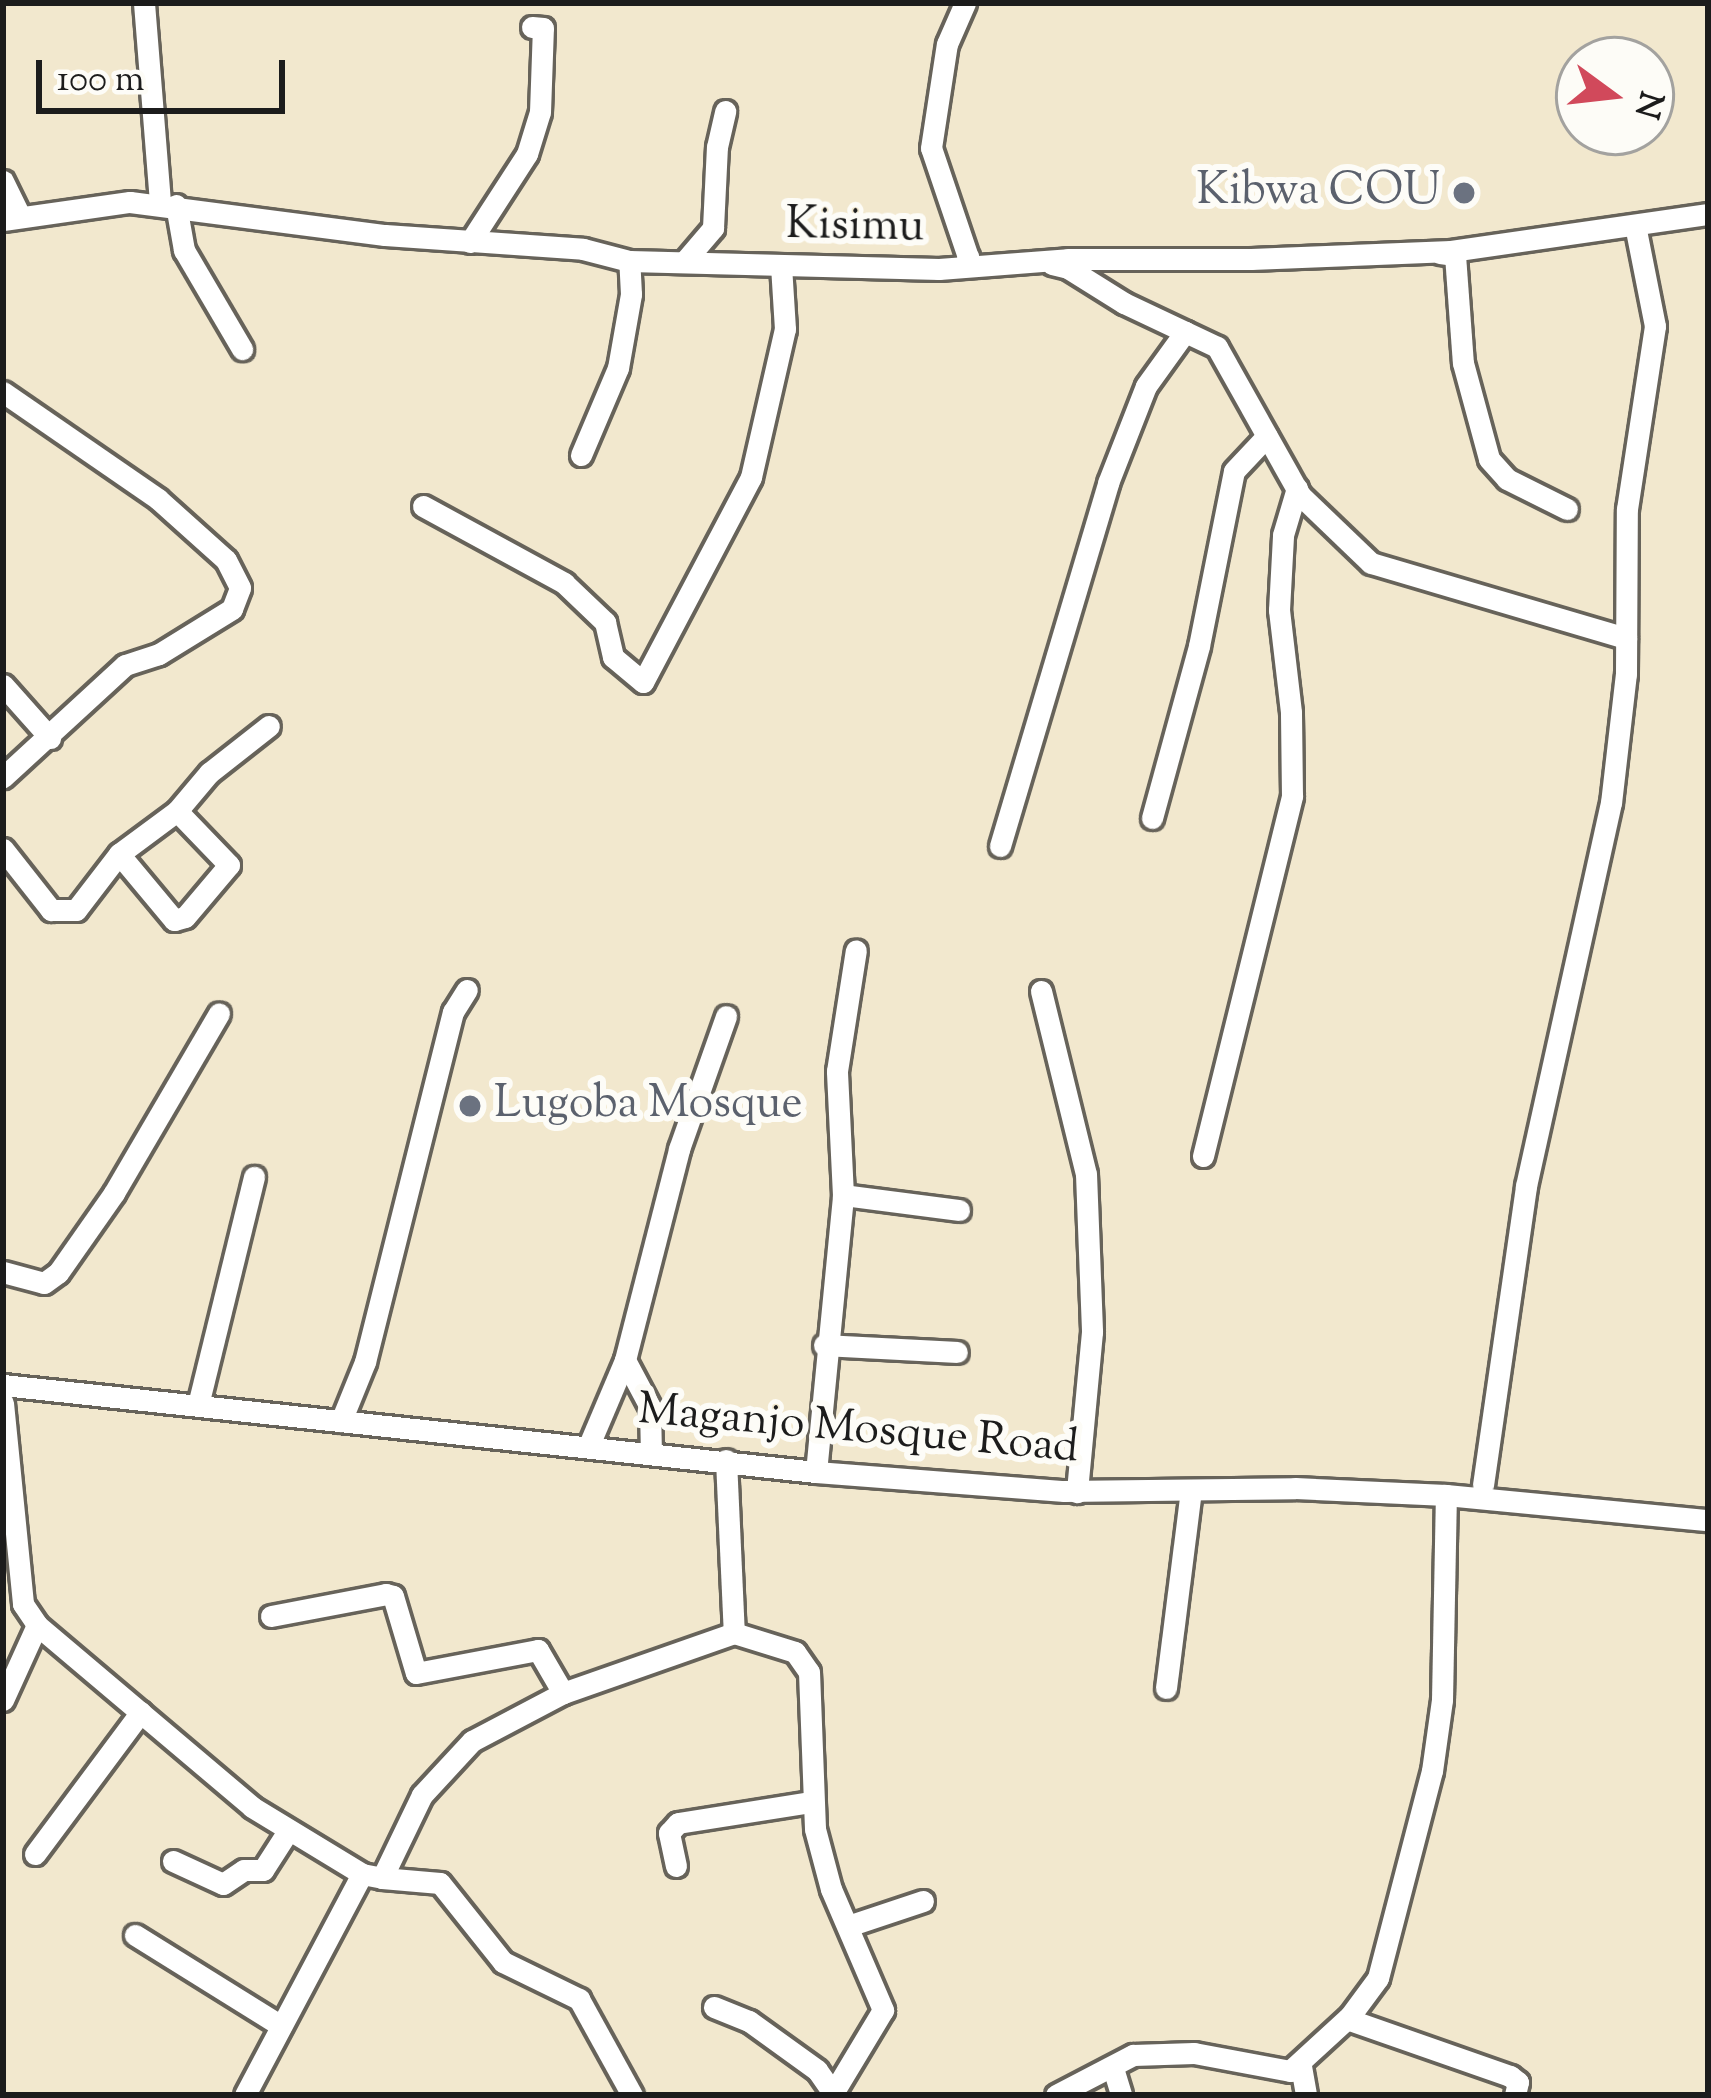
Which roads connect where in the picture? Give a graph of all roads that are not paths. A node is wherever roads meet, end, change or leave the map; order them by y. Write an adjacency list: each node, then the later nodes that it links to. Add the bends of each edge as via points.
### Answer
1 (145, 3): 6 (street)
2 (965, 3): 15 (street, via 947,44 931,148)
3 (532, 27): 10 (street, via 543,28 540,112 527,154)
4 (725, 111): 13 (street, via 713,228)
5 (3, 181): 8 (street)
6 (168, 205): 8 (street, Kisimu, via 103,203); 10 (street, Kisimu); 18 (street, via 184,250)
7 (1708, 214): 9 (street, Kisimu)
8 (12, 218)
9 (1635, 225): 11 (street, Kisimu); 25 (street, via 1655,326 1627,509)
10 (470, 242): 12 (street, Kisimu, via 583,249)
11 (1432, 252): 14 (street, Kisimu); 24 (street, via 1455,255 1463,363 1489,459)
12 (629, 261): 13 (street, Kisimu); 21 (street, via 632,295 618,368)
13 (684, 262): 16 (street, Kisimu)
14 (1043, 262): 15 (street, Kisimu); 17 (street)
15 (965, 265): 16 (street, Kisimu)
16 (781, 266): 23 (street, via 785,329 751,478 643,682 613,657 605,622 564,583)
17 (1185, 332): 20 (street, via 1217,347); 32 (street, via 1146,386 1108,483)
18 (242, 349)
19 (3, 392): 28 (street, via 158,499 226,560 240,588 232,609 159,654 125,665)
20 (1267, 436): 22 (street); 31 (street, via 1234,471 1199,646)
21 (581, 455)
22 (1297, 488): 25 (street, via 1371,563); 40 (street, via 1282,535 1279,610 1292,796)
23 (423, 506)
24 (1567, 509)
25 (1626, 638): 56 (street, via 1611,803 1526,1186)
26 (3, 685): 28 (street)
27 (269, 726): 30 (street)
28 (50, 738): 29 (street)
29 (3, 777)
30 (176, 811): 34 (street); 34 (street, via 229,865 185,916 174,920)
31 (1152, 818)
32 (1000, 846)
33 (3, 849): 34 (street, via 40,899 63,912 76,910)
34 (118, 854)
35 (856, 950): 42 (street, via 837,1071)
36 (467, 990): 51 (street, via 453,1012 365,1362)
37 (1041, 991): 58 (street, via 1086,1174 1092,1332)
38 (219, 1013): 44 (street, via 58,1273 44,1283)
39 (726, 1016): 47 (street, via 679,1150)
40 (1202, 1156)
41 (254, 1177): 50 (street)
42 (843, 1196): 43 (street); 45 (street)
43 (959, 1210)
44 (3, 1272)
45 (824, 1345): 46 (street); 55 (street)
46 (957, 1352)
47 (625, 1360): 52 (street); 53 (street, via 650,1407)
48 (3, 1385): 50 (street, Maganjo Mosque Road)
49 (3, 1403): 62 (street, via 23,1604)
50 (198, 1405): 51 (street, Maganjo Mosque Road)
51 (341, 1421): 52 (street, Maganjo Mosque Road)
52 (590, 1445): 53 (street, Maganjo Mosque Road)
53 (651, 1453): 54 (street, Maganjo Mosque Road)
54 (726, 1460): 55 (street, Maganjo Mosque Road); 63 (street)
55 (816, 1472): 58 (street, Maganjo Mosque Road)
56 (1483, 1485)
57 (1191, 1491): 58 (street, Maganjo Mosque Road); 59 (street, Maganjo Mosque Road); 64 (street)
58 (1078, 1492)
59 (1446, 1495): 60 (street, Maganjo Mosque Road); 78 (street, via 1447,1633 1432,1771 1378,1978)
60 (1708, 1520)
61 (271, 1616): 65 (street, via 386,1594 416,1672 538,1650)
62 (37, 1625): 66 (street); 67 (street)
63 (734, 1633): 65 (street); 68 (street, via 795,1652 808,1672)
64 (1166, 1688)
65 (562, 1694): 73 (street, via 472,1742 422,1795)
66 (3, 1700)
67 (140, 1712): 69 (street); 70 (street)
68 (811, 1802): 72 (street, via 678,1823 669,1833); 75 (street)
69 (288, 1831): 71 (street, via 263,1870 244,1870 223,1884); 73 (street)
70 (35, 1854)
71 (173, 1862)
72 (676, 1866)
73 (372, 1876): 79 (street); 84 (street, via 440,1882 503,1962 579,1999)
74 (923, 1900): 75 (street)
75 (848, 1926): 82 (street, via 884,2017)
76 (135, 1935): 79 (street)
77 (713, 2006): 82 (street, via 749,2021 817,2070)
78 (1347, 2019): 80 (street); 88 (street, via 1510,2076 1518,2082)
79 (281, 2026): 83 (street)
80 (1301, 2066): 81 (street, via 1276,2071 1232,2058 1160,2053 1118,2058); 87 (street)
81 (1113, 2068): 85 (street); 86 (street)
82 (831, 2093)
83 (244, 2095)
84 (632, 2095)
85 (1056, 2095)
86 (1120, 2095)
87 (1306, 2095)
88 (1515, 2095)

